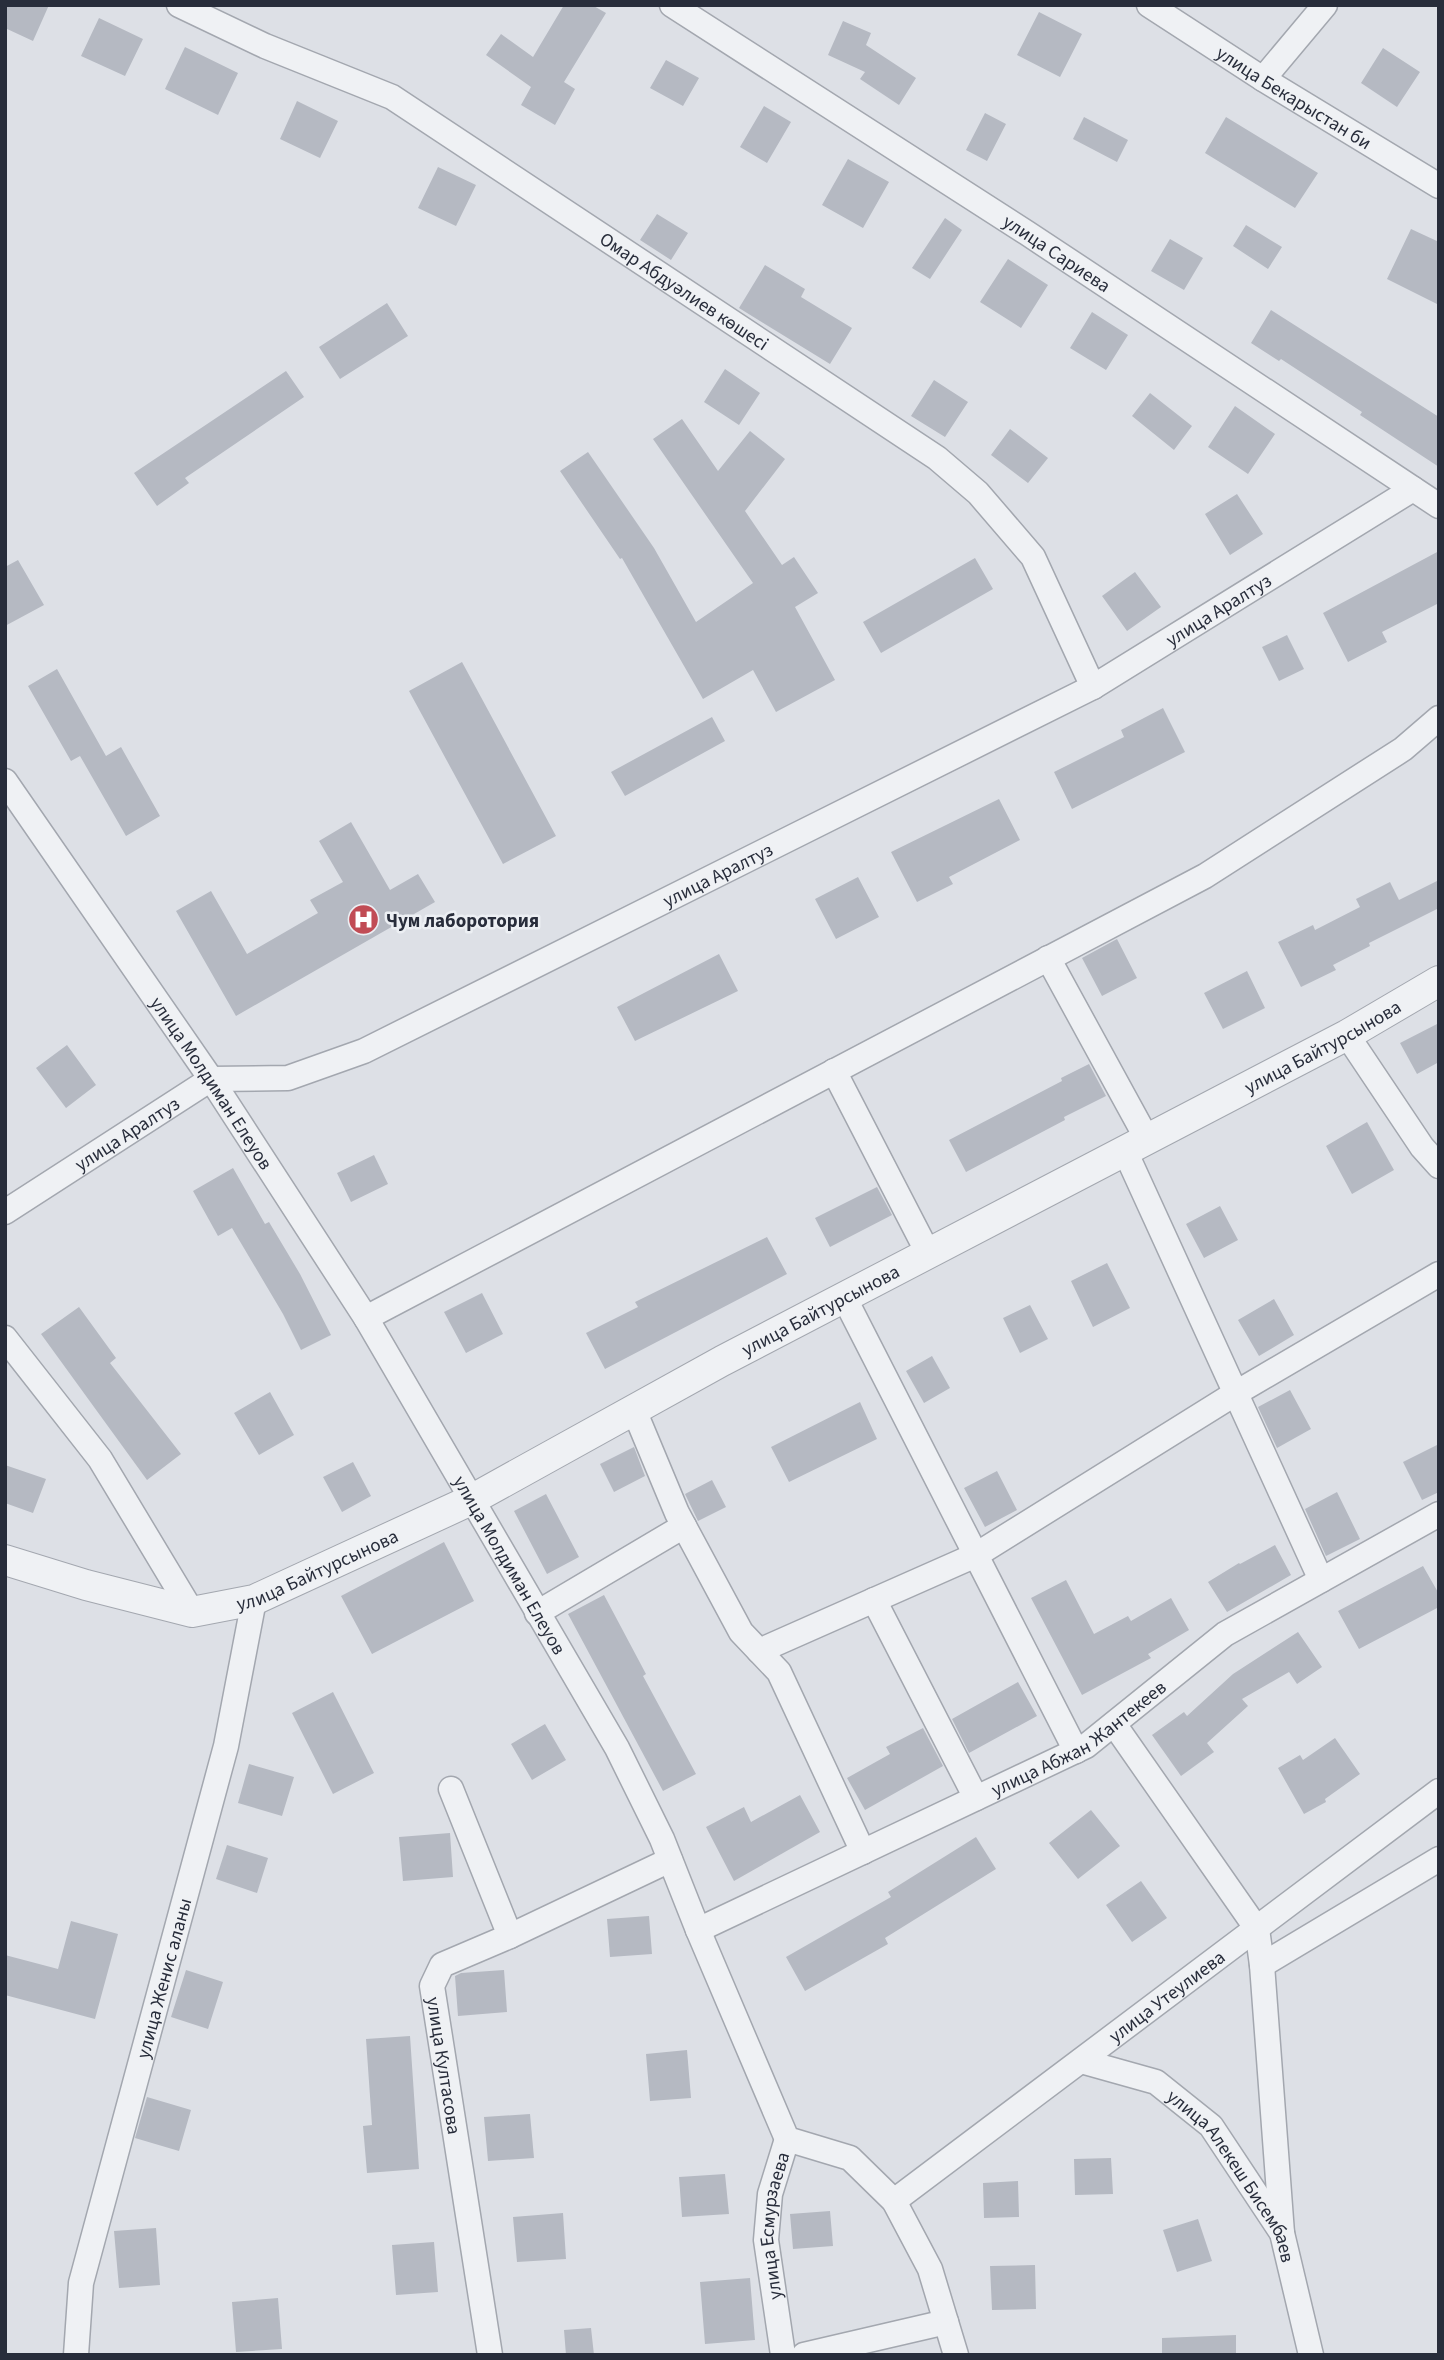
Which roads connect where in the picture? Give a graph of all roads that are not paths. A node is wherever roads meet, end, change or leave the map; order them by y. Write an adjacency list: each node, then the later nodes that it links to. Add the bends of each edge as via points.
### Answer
1 (179, 5): 9 (street, Омар Абдуәлиев көшесі, via 265,46 392,97 937,458 978,493 1033,557)
2 (672, 5): 7 (street, улица Сариева)
3 (1149, 5): 5 (street, улица Бекарыстан би)
4 (1325, 5): 5 (street)
5 (1263, 79): 6 (street, улица Бекарыстан би)
6 (1439, 186)
7 (1413, 489): 8 (street, улица Сариева); 9 (street, улица Аралтуз)
8 (1439, 506)
9 (1093, 687): 16 (street, улица Аралтуз, via 364,1051 288,1078)
10 (1439, 718): 12 (street, via 1403,749 1205,876)
11 (5, 781): 16 (street, улица Молдиман Елеуов)
12 (1048, 958): 15 (street); 17 (street)
13 (1439, 981): 14 (street, улица Байтурсынова)
14 (1347, 1035): 17 (street, улица Байтурсынова); 18 (street)
15 (834, 1071): 20 (street); 23 (street)
16 (211, 1079): 19 (street, улица Аралтуз); 23 (street, улица Молдиман Елеуов)
17 (1136, 1145): 20 (street, улица Байтурсынова); 25 (street)
18 (1439, 1166)
19 (5, 1212)
20 (928, 1254): 22 (street, улица Байтурсынова)
21 (1439, 1274): 25 (street)
22 (844, 1297): 26 (street, улица Байтурсынова); 30 (street)
23 (366, 1318): 27 (street, улица Молдиман Елеуов)
24 (5, 1338): 35 (street, via 100,1459)
25 (1236, 1394): 30 (street); 32 (street)
26 (634, 1410): 27 (street, улица Байтурсынова); 29 (street)
27 (471, 1500): 33 (street, улица Байтурсынова); 36 (street, улица Молдиман Елеуов)
28 (1439, 1514): 32 (street, улица Абжан Жантекеев)
29 (684, 1527): 36 (street); 37 (street, via 741,1632)
30 (976, 1555): 34 (street); 39 (street)
31 (5, 1560): 35 (street, улица Байтурсынова)
32 (1321, 1580): 38 (street, улица Абжан Жантекеев, via 1225,1634)
33 (254, 1600): 35 (street, улица Байтурсынова); 55 (street, улица Женис аланы, via 226,1746 81,2283)
34 (874, 1600): 37 (street); 42 (street)
35 (192, 1612)
36 (537, 1613): 45 (street, улица Молдиман Елеуов, via 617,1748)
37 (759, 1651): 43 (street, via 779,1672)
38 (1114, 1724): 39 (street, улица Абжан Жантекеев); 46 (street)
39 (1076, 1751): 42 (street, улица Абжан Жантекеев)
40 (452, 1789): 48 (street)
41 (1439, 1791): 46 (street, улица Утеулиева)
42 (976, 1798): 43 (street, улица Абжан Жантекеев)
43 (863, 1852): 47 (street, улица Абжан Жантекеев)
44 (1439, 1859): 49 (street)
45 (670, 1860): 47 (street, улица Молдиман Елеуов); 48 (street, улица Култасова)
46 (1257, 1929): 49 (street); 50 (street, улица Утеулиева)
47 (698, 1930): 51 (street, улица Молдиман Елеуов)
48 (510, 1936): 56 (street, улица Култасова, via 442,1965 432,1986)
49 (1262, 1965): 53 (street)
50 (1081, 2061): 52 (street, улица Утеулиева); 53 (street, улица Алекеш Бисембаев, via 1156,2082 1211,2126)
51 (787, 2139): 52 (street, via 850,2158); 57 (street, улица Есмурзаева, via 770,2194 766,2240)
52 (894, 2202): 54 (street, via 930,2269)
53 (1282, 2233): 60 (street, улица Алекеш Бисембаев)
54 (946, 2322): 58 (street); 59 (street)
55 (76, 2355)
56 (490, 2355)
57 (783, 2355)
58 (804, 2355)
59 (956, 2355)
60 (1311, 2355)

